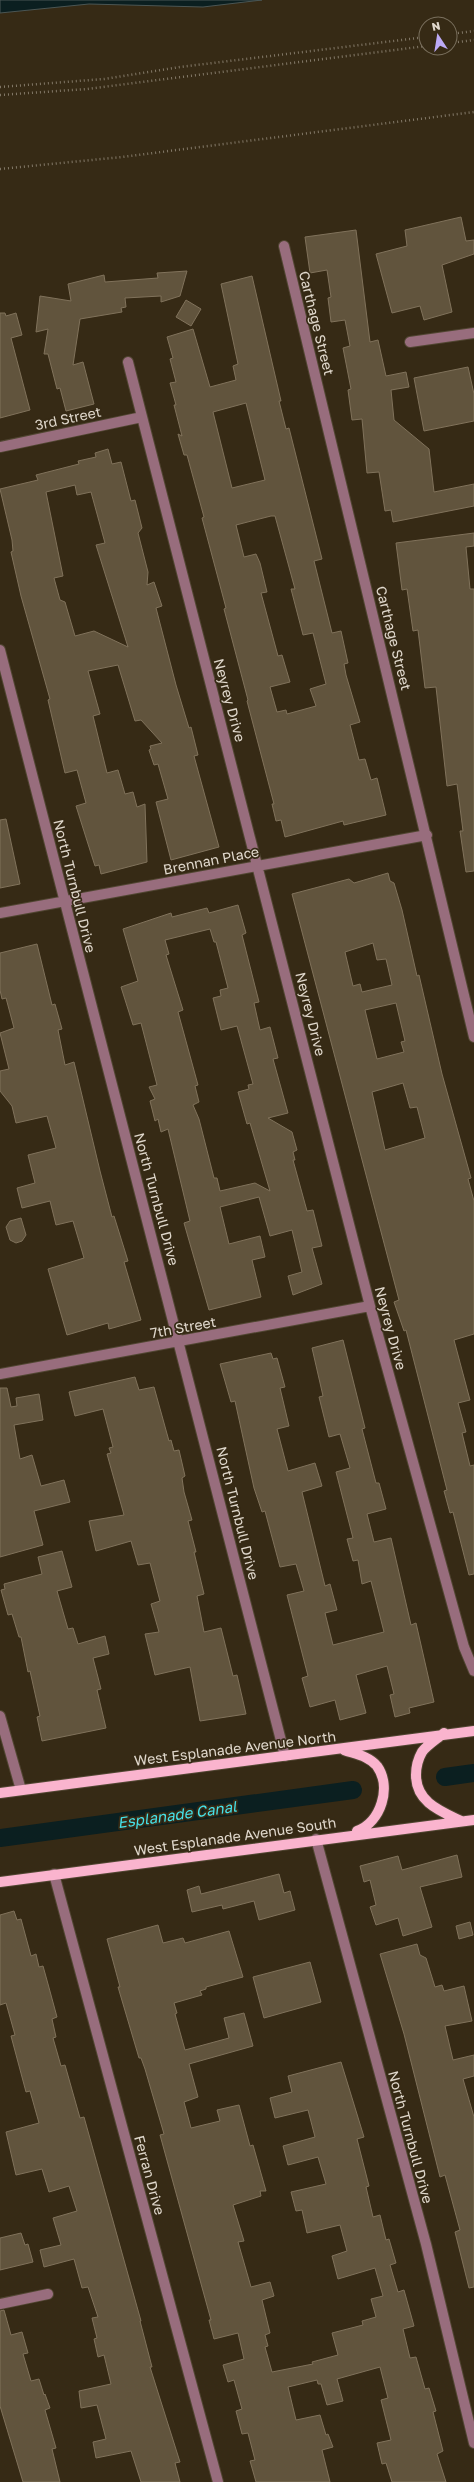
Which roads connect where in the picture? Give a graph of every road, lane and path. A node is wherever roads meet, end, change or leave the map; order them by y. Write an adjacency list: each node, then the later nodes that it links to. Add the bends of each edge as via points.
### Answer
1 (474, 31): 2 (path)
2 (458, 33)
3 (418, 38): 7 (path, via 188,66 104,79)
4 (474, 40): 5 (path)
5 (458, 42)
6 (418, 47): 8 (path, via 87,89)
7 (0, 87)
8 (0, 95)
9 (474, 112): 10 (path, via 122,157)
10 (0, 169)
11 (284, 246): 18 (street, Carthage Street)
12 (474, 333): 13 (street)
13 (410, 342)
14 (128, 362): 15 (street, Neyrey Drive)
15 (142, 417): 16 (street, 3rd Street); 19 (street, Neyrey Drive)
16 (0, 447)
17 (0, 650): 20 (street, North Turnbull Drive)
18 (427, 834): 19 (street, Brennan Place); 22 (street, Carthage Street)
19 (259, 866): 20 (street, Brennan Place); 23 (street, Neyrey Drive)
20 (65, 902): 21 (street, Brennan Place); 24 (street, North Turnbull Drive)
21 (0, 913)
22 (474, 1038)
23 (370, 1306): 24 (street, 7th Street); 26 (street, Neyrey Drive, via 464,1647)
24 (180, 1342): 25 (street, 7th Street); 31 (street, North Turnbull Drive)
25 (0, 1374)
26 (474, 1671)
27 (0, 1716): 32 (street)
28 (474, 1731): 29 (main road, West Esplanade Avenue North)
29 (444, 1733): 30 (main road, West Esplanade Avenue North); 35 (main road, via 423,1751 416,1765 416,1780 421,1796 434,1808)
30 (340, 1749): 31 (main road, West Esplanade Avenue North); 36 (main road, via 367,1757 376,1765 384,1780 384,1800 376,1814 366,1828)
31 (285, 1756): 32 (main road, West Esplanade Avenue North)
32 (21, 1790): 33 (main road, West Esplanade Avenue North)
33 (0, 1793)
34 (474, 1820): 35 (main road, West Esplanade Avenue South)
35 (462, 1821): 36 (main road, West Esplanade Avenue South)
36 (348, 1835): 37 (main road, West Esplanade Avenue South)
37 (316, 1839): 38 (main road, West Esplanade Avenue South); 42 (street, North Turnbull Drive, via 426,2244)
38 (54, 1874): 39 (main road, West Esplanade Avenue South); 43 (street, Ferran Drive)
39 (0, 1882)
40 (48, 2294): 41 (street)
41 (0, 2304)
42 (474, 2444)
43 (218, 2482)

